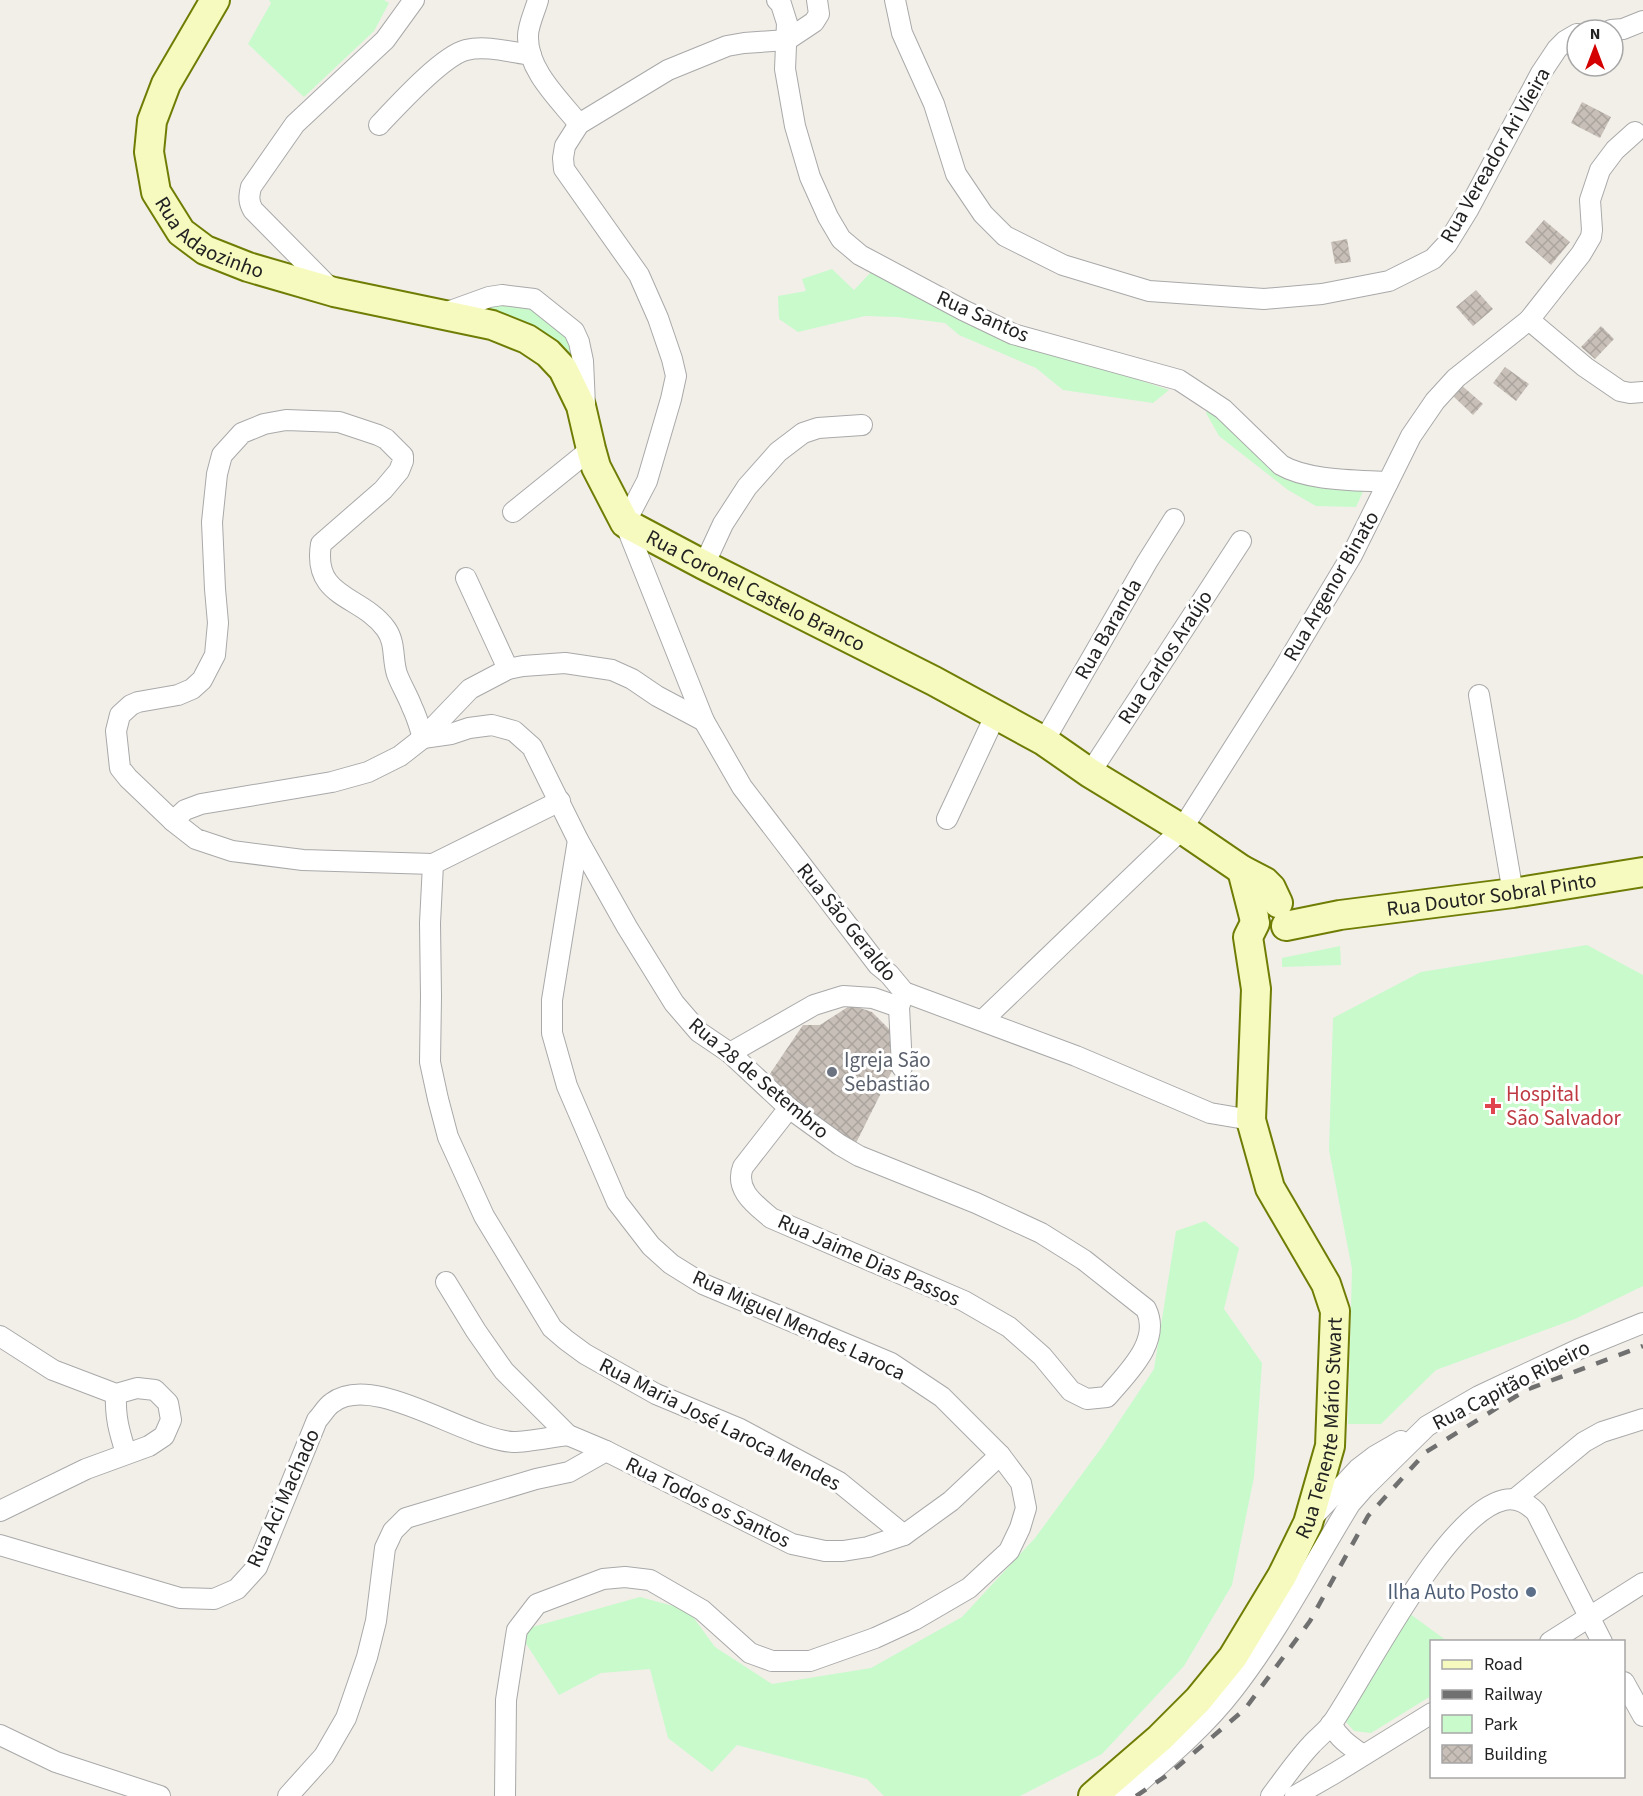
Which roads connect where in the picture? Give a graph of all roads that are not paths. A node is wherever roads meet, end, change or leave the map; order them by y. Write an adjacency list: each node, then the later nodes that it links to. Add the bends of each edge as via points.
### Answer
1 (215, 0): 15 (main road, Rua Adaozinho, via 165,84 152,121 149,152 156,192 181,231 205,250)
2 (414, 0): 15 (street, via 385,40 295,124 250,187 249,203 253,210)
3 (538, 0): 11 (street, via 528,35)
4 (777, 0): 9 (street, Rua Santos, via 787,23)
5 (817, 0): 9 (street, via 819,14 814,21)
6 (895, 0): 10 (street, Rua Vereador Ari Vieira, via 902,33 934,104 956,174 983,214 1005,236 1064,265 1149,291 1264,299 1322,294 1389,281 1433,259 1468,210 1540,73)
7 (1643, 21): 8 (street)
8 (1625, 28)
9 (787, 40): 12 (street, via 727,46 668,70); 21 (street, Rua Santos, via 785,69 810,177 841,238 860,255 1013,334 1179,380 1223,410 1289,470 1338,479)
10 (1565, 41)
11 (531, 55): 12 (street, via 542,78); 13 (street, via 483,48 457,54 426,77)
12 (579, 124): 24 (street, via 565,146 564,169 639,275 658,318 676,376 647,482)
13 (379, 125)
14 (1635, 132): 17 (street, Rua Argenor Binato, via 1600,170 1590,200 1591,237)
15 (334, 292): 16 (main road, Rua Coronel Castelo Branco)
16 (442, 314): 20 (main road, Rua Coronel Castelo Branco, via 492,325 527,339 548,353 563,369 581,406); 20 (street, via 489,297 534,299 574,331 583,361)
17 (1529, 320): 18 (street, via 1620,391); 21 (street, Rua Argenor Binato, via 1445,388 1412,436)
18 (1643, 392)
19 (862, 425): 26 (street, via 818,428 803,433 778,452 747,486)
20 (588, 436): 22 (street); 24 (main road, Rua Coronel Castelo Branco, via 596,466)
21 (1388, 482): 38 (street, Rua Argenor Binato, via 1347,564)
22 (513, 512)
23 (1174, 519): 33 (street, Rua Baranda)
24 (625, 523): 26 (main road, Rua Coronel Castelo Branco); 31 (street, Rua São Geraldo)
25 (1241, 541): 34 (street, Rua Carlos Araújo)
26 (704, 565): 30 (main road, Rua Coronel Castelo Branco)
27 (466, 578): 28 (street)
28 (508, 669): 31 (street, via 565,663 612,670); 32 (street, via 470,690)
29 (1479, 695): 42 (street)
30 (996, 714): 33 (main road, Rua Coronel Castelo Branco); 36 (street)
31 (704, 721): 44 (street, Rua São Geraldo, via 741,787 878,965 889,974)
32 (423, 738): 35 (street, Rua 28 de Setembro, via 492,725 514,731 532,747); 37 (street, via 400,756 368,772 332,782 201,804); 37 (street, via 396,672 393,643 387,631 376,617 329,586 319,556 321,544 399,471 403,456 386,439 339,422 286,420 264,424 242,433 222,455 217,474 212,522 218,623 215,655 202,680 192,689 131,705 120,714 116,731 120,768)
33 (1044, 741): 34 (main road, Rua Coronel Castelo Branco)
34 (1090, 773): 38 (main road, Rua Coronel Castelo Branco)
35 (560, 801): 39 (street, Rua 28 de Setembro); 40 (street)
36 (947, 819)
37 (173, 820): 40 (street, via 196,839 232,851 303,860)
38 (1182, 829): 43 (main road, Rua Coronel Castelo Branco, via 1271,888); 45 (street, Rua Argenor Binato)
39 (578, 840): 46 (street, Rua 28 de Setembro, via 674,1003 699,1032); 60 (street, Rua Miguel Mendes Laroca, via 552,1000 552,1033 567,1086 617,1202 651,1246 671,1264 703,1284 891,1363 942,1397)
40 (434, 864): 64 (street, Rua Maria José Laroca Mendes, via 429,923 430,1062 438,1099 448,1137 484,1215 552,1328 585,1354 657,1394 740,1429 839,1482)
41 (1643, 872): 42 (main road, Rua Doutor Sobral Pinto)
42 (1513, 893): 43 (main road, Rua Doutor Sobral Pinto, via 1340,915)
43 (1270, 919): 49 (main road, Rua Tenente Mário Stwart, via 1262,950 1252,964 1256,989)
44 (902, 999): 45 (street, Rua São Geraldo); 46 (street, via 831,999); 47 (street)
45 (983, 1020): 49 (street, Rua São Geraldo, via 1210,1113)
46 (730, 1053): 48 (street, Rua 28 de Setembro)
47 (902, 1067)
48 (789, 1108): 53 (street, Rua Jaime Dias Passos, via 743,1167 741,1180 748,1198 771,1218 964,1301 1009,1327 1042,1356); 53 (street, Rua 28 de Setembro, via 859,1156 1041,1233 1084,1260 1146,1309 1151,1318 1150,1334 1138,1360 1107,1397 1087,1399)
49 (1251, 1120): 63 (main road, Rua Tenente Mário Stwart, via 1270,1188 1326,1284 1335,1311 1330,1446)
50 (446, 1282): 57 (street, Rua Todos os Santos, via 504,1371)
51 (1643, 1323): 56 (street, Rua Capitão Ribeiro, via 1479,1396)
52 (0, 1336): 54 (street, via 53,1370)
53 (1071, 1391)
54 (116, 1394): 59 (street, via 115,1414); 59 (street, via 137,1388 154,1390 168,1403 171,1420 164,1437)
55 (1643, 1419): 61 (street, via 1584,1442)
56 (1427, 1426): 63 (street, via 1358,1468); 80 (street, Rua Capitão Ribeiro, via 1350,1504 1275,1630 1233,1691 1202,1727)
57 (568, 1435): 58 (street, Rua Todos os Santos); 65 (street, Rua Aci Machado, via 513,1442 485,1436 382,1396 355,1393 332,1402 317,1420 257,1568 237,1589 214,1599 180,1598)
58 (606, 1451): 64 (street, Rua Todos os Santos, via 792,1544 843,1551); 77 (street, via 569,1472 406,1518 393,1531 385,1548 376,1621 367,1657 346,1718 324,1756)
59 (126, 1453): 62 (street)
60 (1000, 1455): 64 (street, Rua Todos os Santos, via 951,1501); 78 (street, Rua Miguel Mendes Laroca, via 1021,1483 1026,1508 1009,1551 969,1588 904,1625 810,1661 772,1661 750,1653 702,1610 650,1580 603,1579 537,1604 517,1630 506,1700)
61 (1515, 1499): 67 (street, via 1536,1512); 73 (street, via 1486,1508 1464,1526 1428,1569)
62 (0, 1511)
63 (1308, 1522): 79 (main road, Rua Tenente Mário Stwart, via 1282,1576 1233,1657 1160,1738)
64 (904, 1535)
65 (0, 1545)
66 (1643, 1583): 67 (street)
67 (1589, 1618): 68 (street); 69 (street)
68 (1552, 1640)
69 (1601, 1640)
70 (1625, 1685): 72 (street)
71 (1430, 1714): 75 (street)
72 (1643, 1716)
73 (1331, 1724): 75 (street, via 1344,1742); 81 (street)
74 (0, 1735): 76 (street, via 56,1762)
75 (1363, 1755): 82 (street)
76 (160, 1796)
77 (288, 1796)
78 (505, 1796)
79 (1093, 1796)
80 (1122, 1796)
81 (1271, 1796)
82 (1295, 1796)

